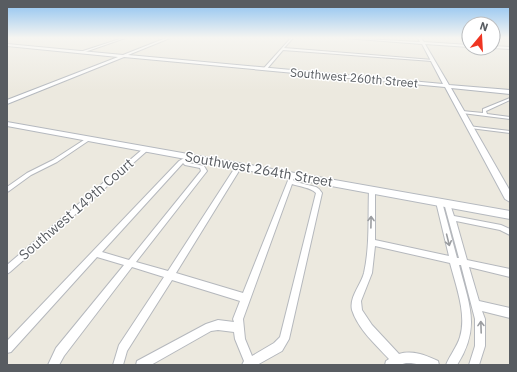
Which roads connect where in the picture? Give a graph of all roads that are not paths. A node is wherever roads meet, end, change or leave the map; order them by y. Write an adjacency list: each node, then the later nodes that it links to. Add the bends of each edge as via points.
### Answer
1 (116, 55): 5 (street, Southwest 260th Street)
2 (278, 55): 7 (street)
3 (370, 55): 6 (street)
4 (430, 55): 6 (street)
5 (123, 56): 7 (street, Southwest 260th Street); 11 (street)
6 (432, 60): 8 (street)
7 (265, 69): 8 (street, Southwest 260th Street)
8 (447, 86): 9 (street, Southwest 260th Street); 12 (street)
9 (510, 92)
10 (510, 99): 13 (street, via 484,110)
11 (7, 102)
12 (462, 112): 13 (street); 16 (street)
13 (486, 115): 14 (street)
14 (510, 118)
15 (7, 124): 18 (street, Southwest 264th Street)
16 (470, 127): 17 (street); 25 (street)
17 (510, 132)
18 (90, 139): 19 (street, Southwest 264th Street); 23 (street, via 29,174)
19 (146, 149): 20 (street, Southwest 264th Street); 35 (street, Southwest 149th Court)
20 (186, 159): 21 (street, Southwest 264th Street); 31 (street); 33 (street, via 186,164 202,167 204,171)
21 (239, 166): 22 (street, Southwest 264th Street); 37 (street)
22 (291, 178): 24 (street, Southwest 264th Street); 38 (street); 44 (street, via 295,184 315,188 319,193 284,339 278,347)
23 (7, 190)
24 (372, 190): 26 (street, Southwest 264th Street); 30 (street, one-way to 24)
25 (510, 199)
26 (443, 203): 27 (street, Southwest 264th Street); 28 (street); 32 (street, one-way to 32)
27 (510, 215)
28 (451, 218): 29 (street); 34 (street)
29 (510, 232)
30 (371, 242): 32 (street); 43 (street, via 367,279 356,302 356,308)
31 (96, 253): 33 (street); 42 (street)
32 (453, 260): 34 (street); 49 (street, via 468,322 463,347)
33 (131, 263): 37 (street); 45 (street)
34 (465, 263): 36 (street); 39 (street)
35 (7, 270)
36 (510, 273)
37 (170, 275): 38 (street); 46 (street, via 126,343)
38 (245, 298): 41 (street)
39 (477, 305): 40 (street); 50 (street, one-way to 39, via 481,340)
40 (510, 313)
41 (237, 327): 44 (street); 47 (street, via 209,327)
42 (7, 348)
43 (393, 362): 48 (street, via 406,357)
44 (249, 364)
45 (52, 365)
46 (118, 365)
47 (141, 365)
48 (434, 365)
49 (451, 365)
50 (474, 365)

